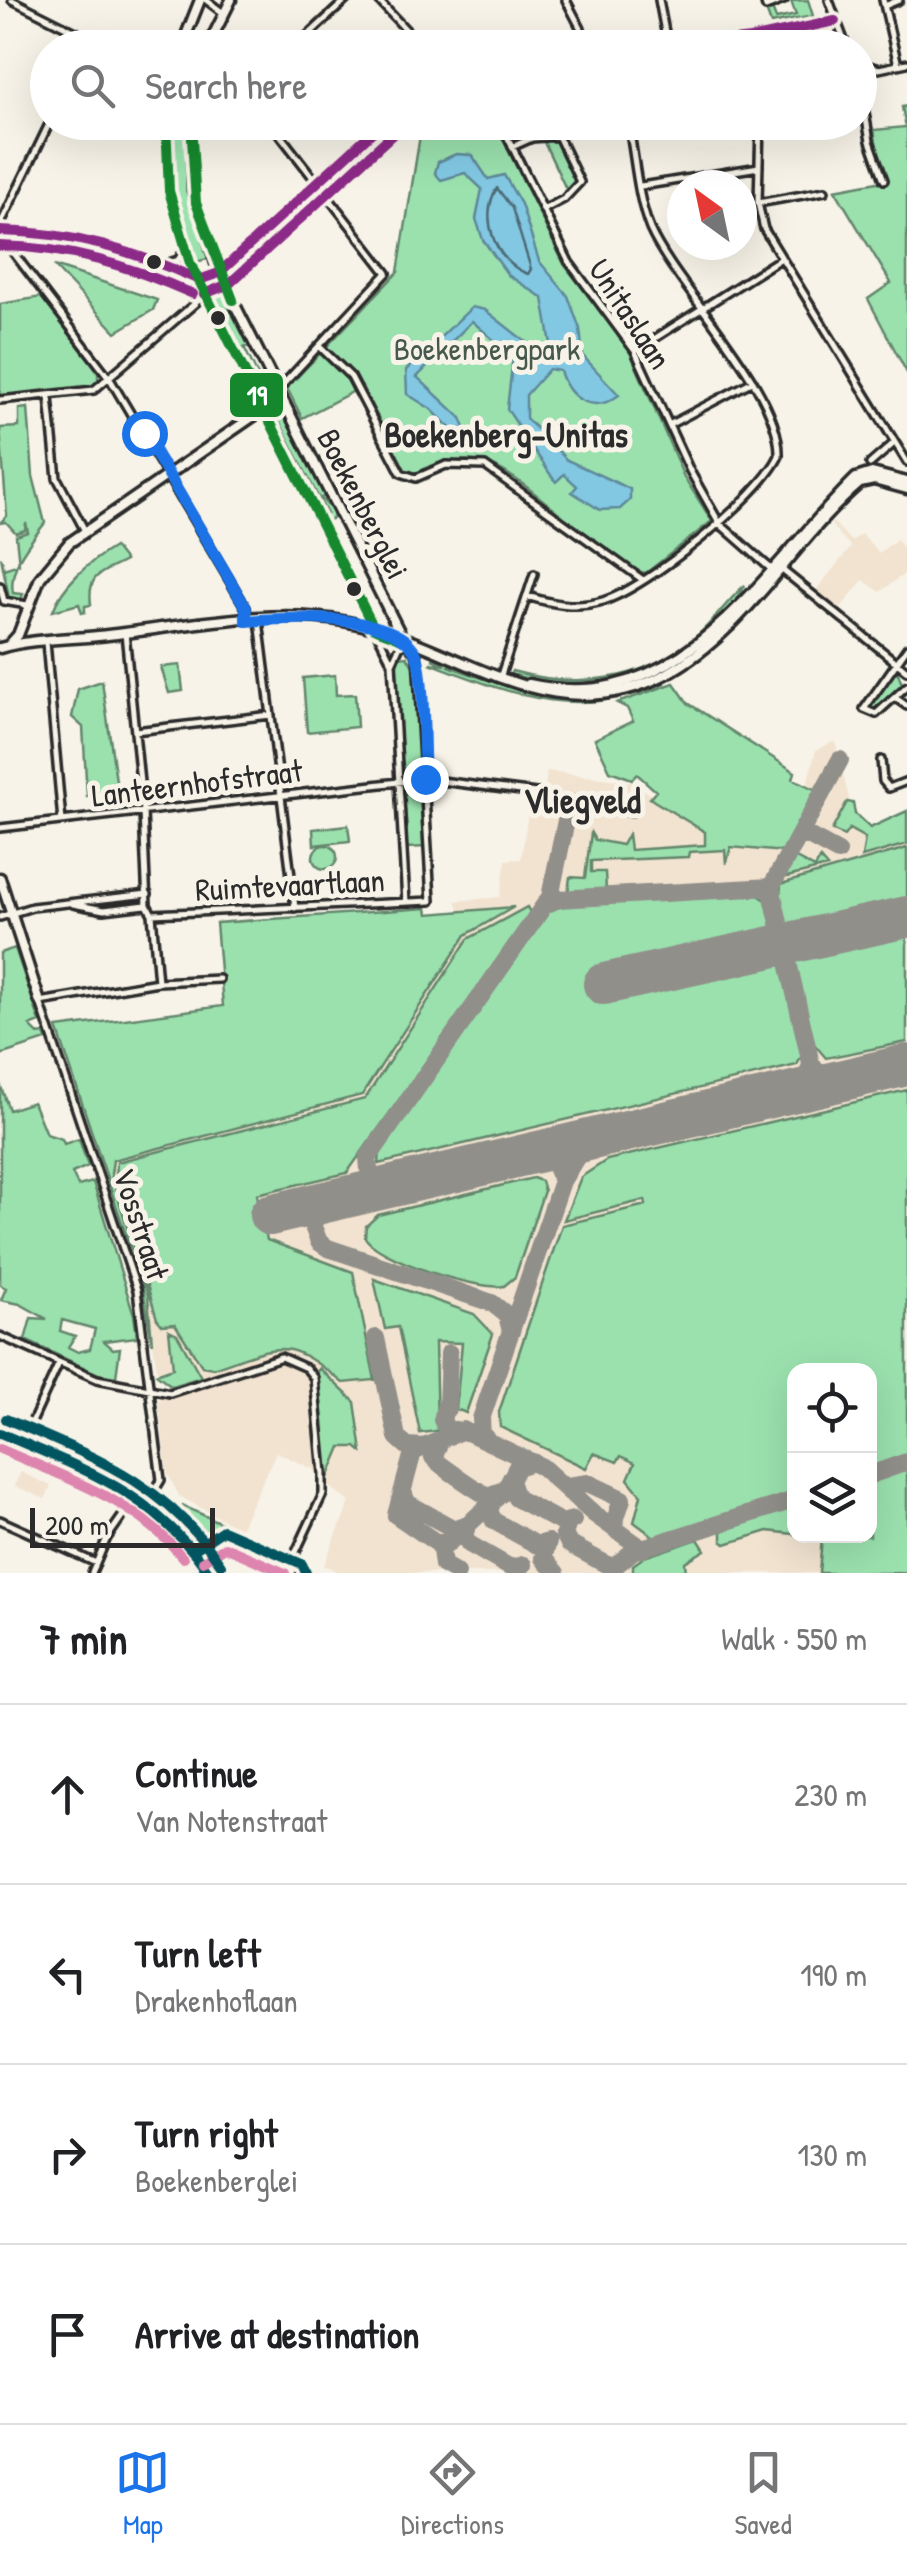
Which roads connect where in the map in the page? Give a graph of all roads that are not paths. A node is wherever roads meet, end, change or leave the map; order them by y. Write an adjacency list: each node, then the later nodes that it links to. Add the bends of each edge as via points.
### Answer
1 (12, 0): 15 (street)
2 (203, 0): 13 (street); 16 (street)
3 (231, 0): 13 (street)
4 (346, 0): 18 (street)
5 (378, 0): 19 (street)
6 (566, 0): 20 (street)
7 (658, 0): 21 (street)
8 (764, 0): 9 (street, via 766,7)
9 (784, 0)
10 (830, 0): 14 (street)
11 (899, 0): 12 (street)
12 (885, 3): 25 (street)
13 (222, 12): 17 (street)
14 (836, 21): 22 (street); 23 (street)
15 (76, 30)
16 (189, 30)
17 (215, 30)
18 (314, 30)
19 (406, 30)
20 (582, 30)
21 (666, 30)
22 (798, 30)
23 (840, 30)
24 (907, 63): 25 (street)
25 (898, 65): 26 (street)
26 (877, 69)
27 (41, 140): 46 (street)
28 (166, 140): 47 (street, Boekenberglei, via 167,180)
29 (192, 140): 50 (street, Boekenberglei, via 193,191)
30 (284, 140): 41 (street)
31 (364, 140): 41 (street)
32 (509, 140): 38 (street, Unitaslaan)
33 (527, 140): 38 (street)
34 (560, 140): 45 (street, via 580,182)
35 (632, 140): 42 (street)
36 (760, 140): 39 (street)
37 (870, 140): 40 (street)
38 (512, 146): 45 (street, Unitaslaan)
39 (759, 168): 42 (street); 44 (street)
40 (884, 180)
41 (316, 183): 50 (street); 54 (street, via 386,274)
42 (641, 186): 53 (street, via 650,228)
43 (825, 190): 44 (street)
44 (758, 203): 48 (street)
45 (543, 210): 55 (street, Unitaslaan, via 569,262)
46 (2, 231): 49 (street, via 82,237); 56 (street)
47 (184, 248): 49 (street, via 180,258); 51 (street, Boekenberglei)
48 (780, 258): 53 (street); 63 (street)
49 (165, 264): 51 (street)
50 (219, 274): 51 (street); 58 (street, Boekenberglei)
51 (198, 280): 52 (street, Boekenberglei)
52 (206, 294): 56 (street); 61 (street, Boekenberglei)
53 (705, 310): 55 (street); 57 (street)
54 (320, 346): 58 (street); 74 (street, via 351,377 401,473 416,478 446,464 485,466)
55 (635, 351): 62 (street, Unitaslaan)
56 (110, 378): 59 (street, via 89,392); 66 (street)
57 (752, 381): 62 (street); 68 (street, via 780,456)
58 (278, 390): 61 (street); 70 (street, Boekenberglei)
59 (49, 397): 60 (street); 69 (street, via 57,478)
60 (0, 400)
61 (264, 408): 66 (street); 71 (street, Boekenberglei)
62 (668, 426): 68 (street, Unitaslaan)
63 (893, 444): 64 (street); 65 (street)
64 (907, 462)
65 (870, 464)
66 (168, 474): 69 (street); 79 (street, via 246,608)
67 (907, 486): 72 (street, via 876,474 860,476)
68 (720, 524): 72 (street, Unitaslaan); 74 (street)
69 (84, 531): 77 (street, via 48,565)
70 (363, 559): 71 (street); 82 (street, Boekenberglei)
71 (343, 566): 80 (street, Boekenberglei)
72 (773, 569): 86 (street, Unitaslaan); 89 (street, via 704,640 648,676 574,690)
73 (534, 574): 76 (street)
74 (644, 580): 76 (street, via 614,598 584,605)
75 (0, 586): 77 (street, via 4,601)
76 (527, 596): 89 (street)
77 (27, 605): 83 (street, via 18,634)
78 (260, 620): 79 (street); 80 (street, via 313,618); 93 (street)
79 (246, 621): 81 (street)
80 (374, 628): 82 (street); 87 (street, Boekenberglei)
81 (125, 633): 84 (street); 94 (street)
82 (403, 640): 87 (street, Boekenberglei); 89 (street); 96 (street, Boekenberglei, via 417,655)
83 (4, 647): 84 (street)
84 (46, 647): 102 (street)
85 (907, 648): 86 (street)
86 (895, 662): 88 (street, Unitaslaan); 91 (street, via 863,706 873,715)
87 (392, 663): 98 (street, Boekenberglei)
88 (907, 672)
89 (500, 678)
90 (907, 686): 91 (street)
91 (897, 699): 92 (street)
92 (907, 706)
93 (272, 715): 94 (street); 100 (street)
94 (134, 731): 101 (street)
95 (882, 760): 97 (street, via 883,782 890,788)
96 (425, 779): 98 (street, Lanteernhofstraat); 99 (street, Lanteernhofstraat); 106 (street, Boekenberglei)
97 (907, 780)
98 (400, 781): 100 (street, Lanteernhofstraat); 108 (street, Boekenberglei)
99 (544, 794)
100 (281, 796): 101 (street, Lanteernhofstraat); 110 (street)
101 (143, 812): 102 (street, Lanteernhofstraat); 105 (street)
102 (62, 821): 103 (street, Lanteernhofstraat)
103 (0, 828)
104 (0, 878): 111 (street, Vosstraat)
105 (148, 894): 107 (street); 109 (street)
106 (431, 901): 108 (street, Ruimtevaartlaan)
107 (70, 902): 109 (street, via 104,910); 111 (street)
108 (406, 902): 110 (street, Ruimtevaartlaan)
109 (146, 904): 112 (street)
110 (295, 908): 112 (street, Ruimtevaartlaan)
111 (12, 914): 113 (street); 116 (street, Vosstraat)
112 (152, 914): 115 (street)
113 (0, 918)
114 (219, 979): 115 (street)
115 (158, 982): 116 (street)
116 (40, 1002): 119 (street, Vosstraat, via 138,1290)
117 (0, 1336): 118 (street)
118 (60, 1363): 119 (street, via 97,1379); 121 (street)
119 (150, 1386): 123 (street, Vosstraat, via 161,1480); 129 (street, via 170,1393 275,1358 293,1360 314,1378 323,1494 294,1556)
120 (0, 1432): 121 (street)
121 (22, 1443): 122 (street)
122 (136, 1496): 123 (street); 128 (street)
123 (148, 1502): 126 (street)
124 (0, 1520): 128 (street)
125 (253, 1544): 126 (street, via 219,1530); 127 (street); 129 (street)
126 (194, 1549): 127 (street, via 220,1539); 132 (street)
127 (250, 1552): 130 (street)
128 (96, 1562): 131 (street)
129 (297, 1564): 130 (street); 133 (street)
130 (293, 1572)
131 (92, 1573)
132 (209, 1573)
133 (306, 1573)

